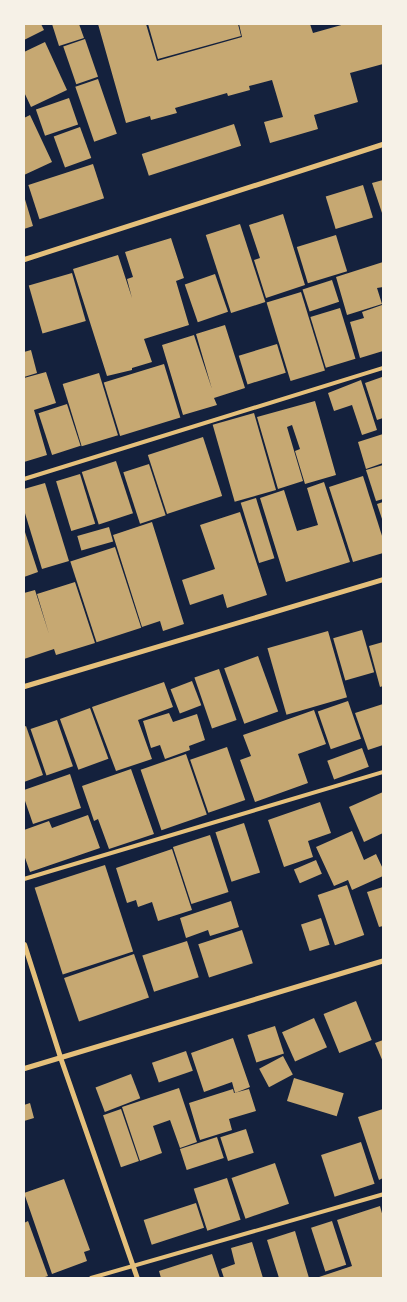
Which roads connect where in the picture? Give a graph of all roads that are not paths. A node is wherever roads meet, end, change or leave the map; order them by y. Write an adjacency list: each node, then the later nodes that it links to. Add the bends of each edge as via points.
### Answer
1 (383, 144): 2 (street)
2 (24, 259)
3 (383, 368): 4 (lane)
4 (24, 479)
5 (383, 579): 6 (street)
6 (24, 686)
7 (383, 772): 8 (lane)
8 (24, 879)
9 (24, 944): 11 (street)
10 (383, 960): 11 (street)
11 (60, 1057): 12 (street); 14 (street)
12 (24, 1068)
13 (383, 1194): 14 (lane)
14 (133, 1266): 15 (lane); 16 (street)
15 (91, 1278)
16 (137, 1278)

